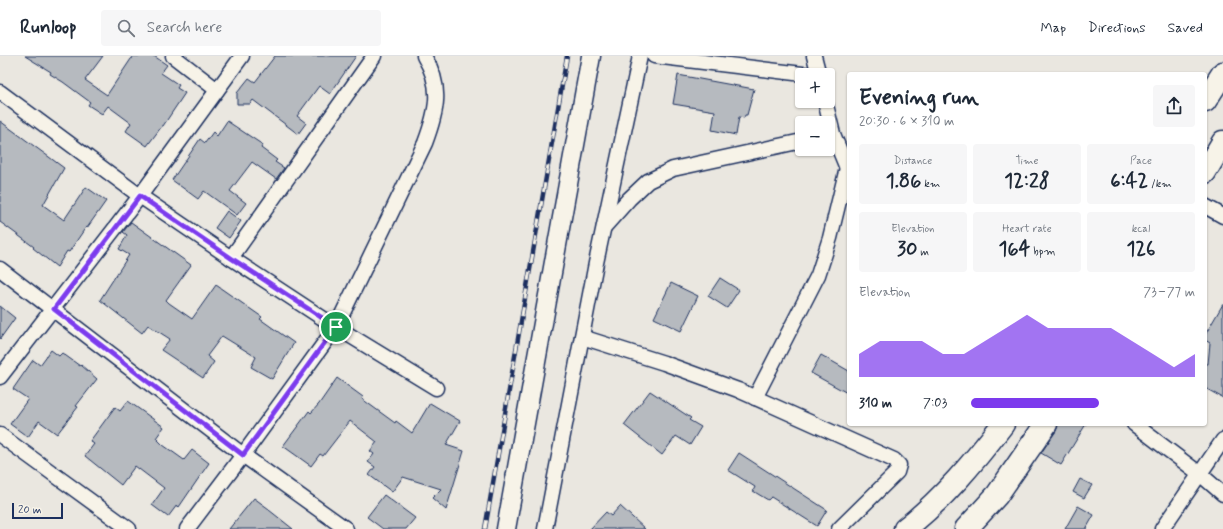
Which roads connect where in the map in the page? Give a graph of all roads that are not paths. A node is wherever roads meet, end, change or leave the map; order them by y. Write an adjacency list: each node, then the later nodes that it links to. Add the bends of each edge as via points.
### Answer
1 (173, 56): 12 (street)
2 (242, 56): 12 (street)
3 (374, 56): 25 (street)
4 (424, 56): 28 (street, via 432,69 436,89 435,115 425,143)
5 (592, 56): 44 (street)
6 (640, 56): 24 (street)
7 (654, 56): 10 (street)
8 (814, 56): 9 (street)
9 (817, 68)
10 (795, 73)
11 (1223, 73): 14 (main road)
12 (218, 90): 21 (street)
13 (0, 92): 21 (street)
14 (1207, 98)
15 (1223, 142): 19 (main road)
16 (795, 143): 24 (street, via 673,170 648,181)
17 (835, 145): 18 (street)
18 (847, 168)
19 (1207, 169)
20 (847, 174): 32 (street, via 818,275)
21 (140, 196): 25 (street); 27 (street)
22 (1207, 207): 23 (street)
23 (1223, 216)
24 (603, 228): 29 (street)
25 (231, 258): 28 (street)
26 (0, 269): 27 (street)
27 (54, 309): 30 (street); 38 (street)
28 (336, 327): 31 (street); 38 (street)
29 (582, 337): 32 (street, via 664,363); 45 (street)
30 (0, 377)
31 (436, 388)
32 (755, 398): 46 (street, via 894,460 899,465 897,472)
33 (1001, 426): 47 (main road, via 978,457)
34 (1045, 426): 48 (main road, via 997,495)
35 (1137, 426): 39 (street)
36 (0, 435): 41 (street)
37 (1223, 440): 39 (street)
38 (243, 455): 42 (street); 43 (street)
39 (1200, 474): 40 (street); 49 (street)
40 (1223, 494)
41 (129, 529)
42 (187, 529)
43 (346, 529)
44 (506, 529)
45 (545, 529)
46 (839, 529)
47 (905, 529)
48 (966, 529)
49 (1162, 529)

